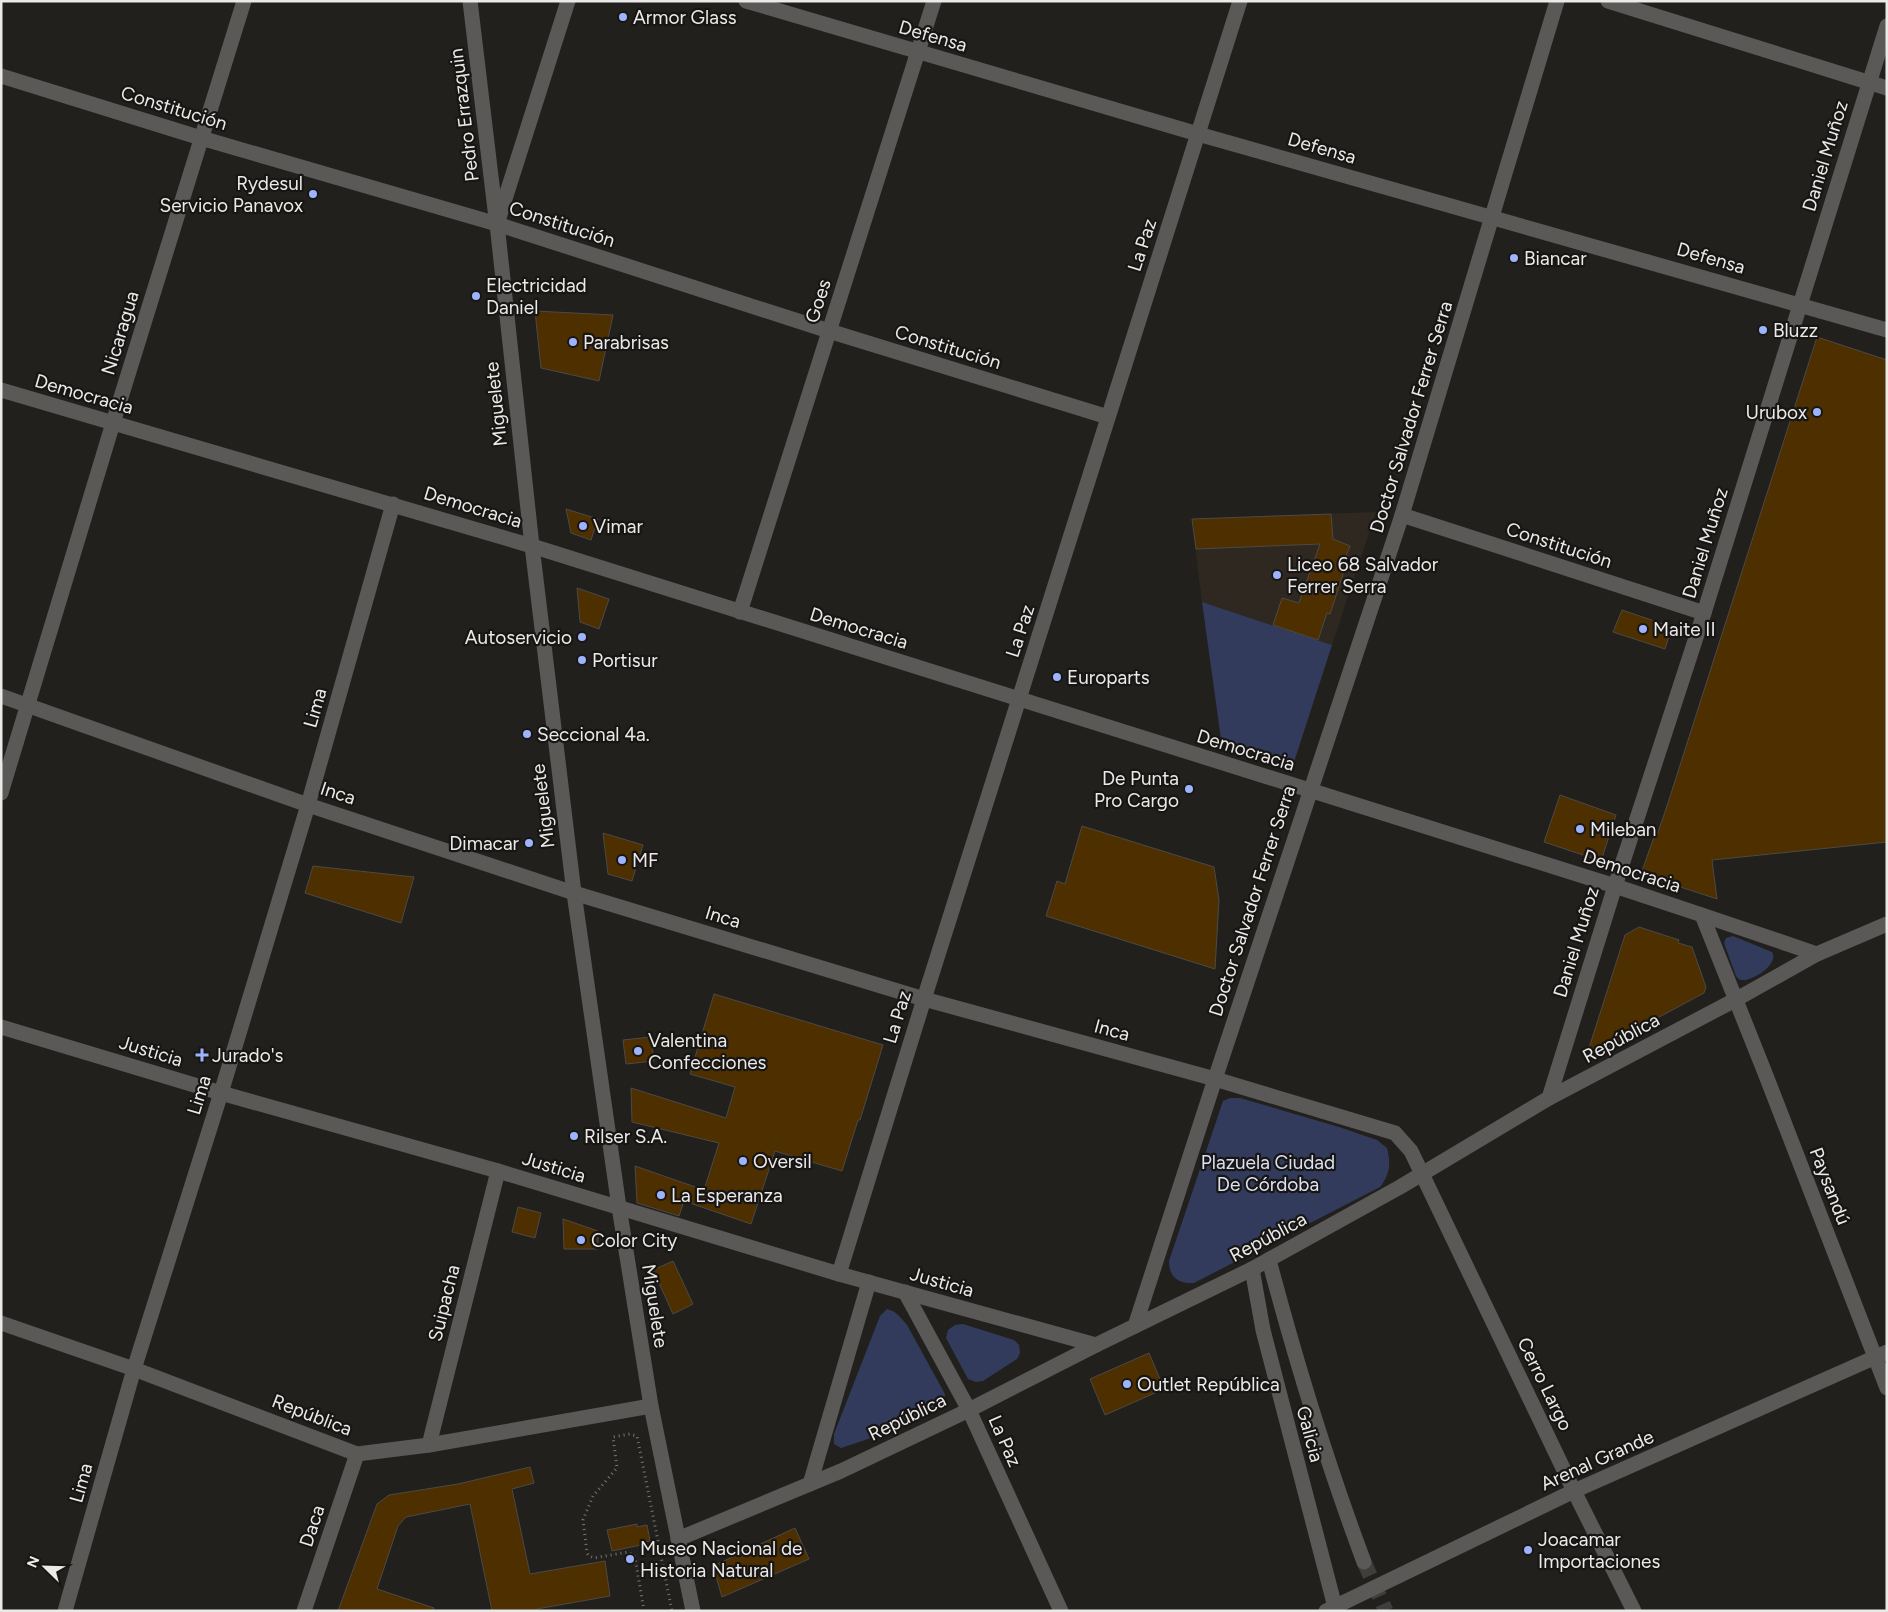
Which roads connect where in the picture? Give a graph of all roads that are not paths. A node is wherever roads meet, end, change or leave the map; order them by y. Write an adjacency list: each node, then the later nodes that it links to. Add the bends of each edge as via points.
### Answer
1 (244, 1): 15 (street, Nicaragua)
2 (470, 1): 17 (street, Pedro Errazquin)
3 (568, 1): 17 (street, Miguelete)
4 (746, 1): 10 (street, Defensa)
5 (934, 1): 10 (street, Goes)
6 (1240, 1): 14 (street, La Paz)
7 (1558, 1): 16 (street, Doctor Salvador Ferrer Serra)
8 (1608, 1): 12 (street)
9 (1887, 26): 12 (street, Daniel Muñoz)
10 (917, 52): 14 (street, Defensa); 20 (street, Goes)
11 (1, 76): 15 (street, Constitución)
12 (1869, 82): 13 (street); 18 (street, Daniel Muñoz)
13 (1887, 88)
14 (1198, 134): 16 (street, Defensa); 22 (street, La Paz)
15 (201, 138): 17 (street, Constitución); 23 (street, Nicaragua)
16 (1493, 217): 18 (street, Defensa); 25 (street, Doctor Salvador Ferrer Serra)
17 (497, 224): 20 (street, Constitución); 26 (street, Miguelete)
18 (1800, 304): 19 (street, Defensa); 28 (street, Daniel Muñoz)
19 (1887, 330)
20 (830, 331): 22 (street, Constitución); 27 (street, Goes)
21 (1, 390): 23 (street, Democracia)
22 (1108, 417): 30 (street, La Paz)
23 (113, 423): 24 (street, Democracia); 31 (street, Nicaragua)
24 (393, 504): 26 (street, Democracia); 34 (street, Lima)
25 (1402, 515): 28 (street, Constitución); 32 (street, Doctor Salvador Ferrer Serra)
26 (532, 546): 27 (street, Democracia); 36 (street, Miguelete)
27 (740, 612): 30 (street, Democracia)
28 (1704, 613): 35 (street, Daniel Muñoz)
29 (1, 696): 31 (street, Inca)
30 (1019, 700): 32 (street, Democracia); 40 (street, La Paz)
31 (28, 705): 33 (street, Nicaragua); 34 (street, Inca)
32 (1310, 790): 35 (street, Democracia); 43 (street, Doctor Salvador Ferrer Serra)
33 (1, 793)
34 (308, 805): 36 (street, Inca); 44 (street, Lima)
35 (1615, 886): 37 (street, Democracia); 45 (street, Daniel Muñoz)
36 (574, 893): 40 (street, Inca); 48 (street, Miguelete)
37 (1702, 915): 39 (street, Democracia); 41 (street)
38 (1887, 924): 39 (street, República)
39 (1817, 954): 41 (street, República)
40 (924, 999): 43 (street, Inca); 51 (street, La Paz)
41 (1735, 1000): 45 (street, República); 57 (street, Paysandú)
42 (1, 1027): 44 (street, Justicia)
43 (1215, 1079): 47 (street, Inca, via 1395,1133 1411,1151); 55 (street, Doctor Salvador Ferrer Serra)
44 (221, 1093): 46 (street, Justicia); 58 (street, Lima)
45 (1549, 1098): 47 (street, República)
46 (498, 1171): 48 (street, Justicia); 62 (street, Suipacha)
47 (1422, 1175): 49 (street, República); 65 (street, Cerro Largo)
48 (619, 1208): 51 (street, Justicia); 60 (street, Miguelete)
49 (1269, 1260): 50 (street, República); 67 (street, Galicia, via 1333,1477)
50 (1252, 1269): 55 (street, República); 68 (street, Galicia, via 1263,1330)
51 (839, 1274): 52 (street, Justicia)
52 (869, 1282): 53 (street, Justicia); 64 (street)
53 (905, 1292): 56 (street, Justicia); 61 (street, La Paz)
54 (1, 1323): 58 (street, República)
55 (1136, 1326): 56 (street, República)
56 (1096, 1345): 61 (street, República)
57 (1880, 1354): 59 (street, Paysandú); 65 (street, Arenal Grande)
58 (134, 1369): 63 (street, República); 69 (street, Lima)
59 (1887, 1388)
60 (651, 1406): 62 (street, República); 66 (street, Miguelete)
61 (969, 1410): 64 (street, República); 72 (street, La Paz)
62 (429, 1445): 63 (street, República)
63 (357, 1454): 70 (street, Daca)
64 (810, 1484): 66 (street, República)
65 (1574, 1491): 68 (street, Arenal Grande); 73 (street, Cerro Largo)
66 (678, 1539): 71 (street, Miguelete)
67 (1364, 1562)
68 (1331, 1609)
69 (65, 1611)
70 (304, 1611)
71 (693, 1611)
72 (1061, 1611)
73 (1634, 1611)

